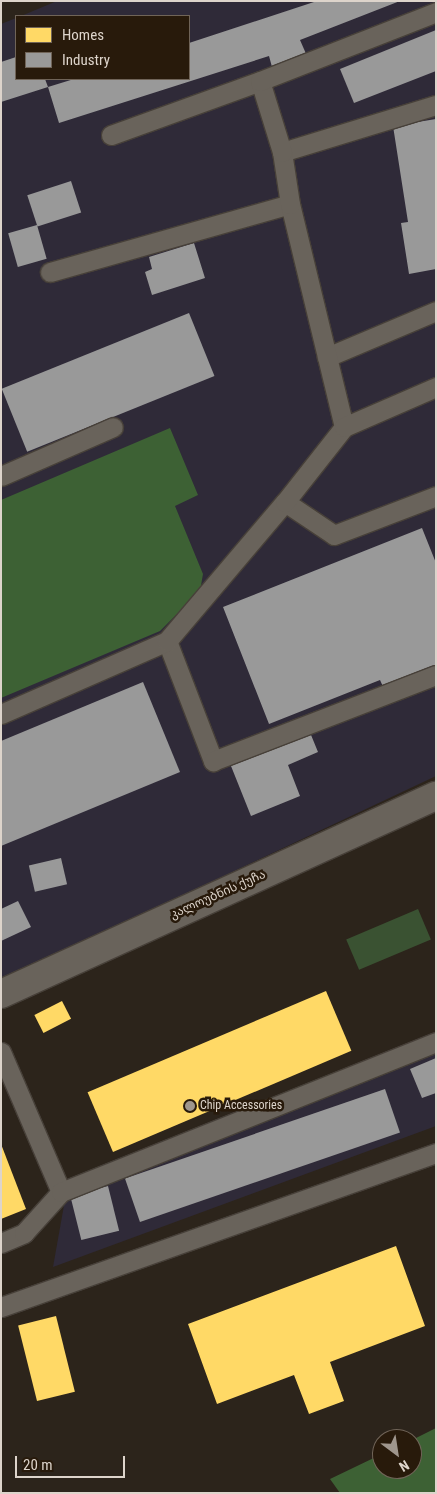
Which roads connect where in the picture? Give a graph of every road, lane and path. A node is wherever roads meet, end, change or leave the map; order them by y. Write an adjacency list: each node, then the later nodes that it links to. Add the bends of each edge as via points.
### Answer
1 (436, 12): 2 (lane)
2 (260, 81): 4 (lane); 5 (lane)
3 (436, 105): 5 (lane)
4 (111, 135)
5 (282, 152): 6 (lane)
6 (290, 204): 7 (lane); 9 (lane)
7 (50, 272)
8 (436, 311): 9 (lane)
9 (327, 357): 11 (lane)
10 (436, 387): 11 (lane)
11 (344, 427): 15 (lane)
12 (113, 428): 13 (lane)
13 (1, 476)
14 (436, 496): 15 (lane, via 334,535)
15 (285, 502): 16 (lane)
16 (167, 641): 17 (lane, via 213,761); 18 (lane)
17 (436, 675)
18 (1, 714)
19 (436, 796): 20 (street, კალოუბნის ქუჩა)
20 (1, 994)
21 (436, 1042): 24 (lane)
22 (1, 1052): 24 (lane)
23 (436, 1153): 26 (lane)
24 (61, 1192): 25 (lane, via 24,1233)
25 (1, 1243)
26 (1, 1307)

